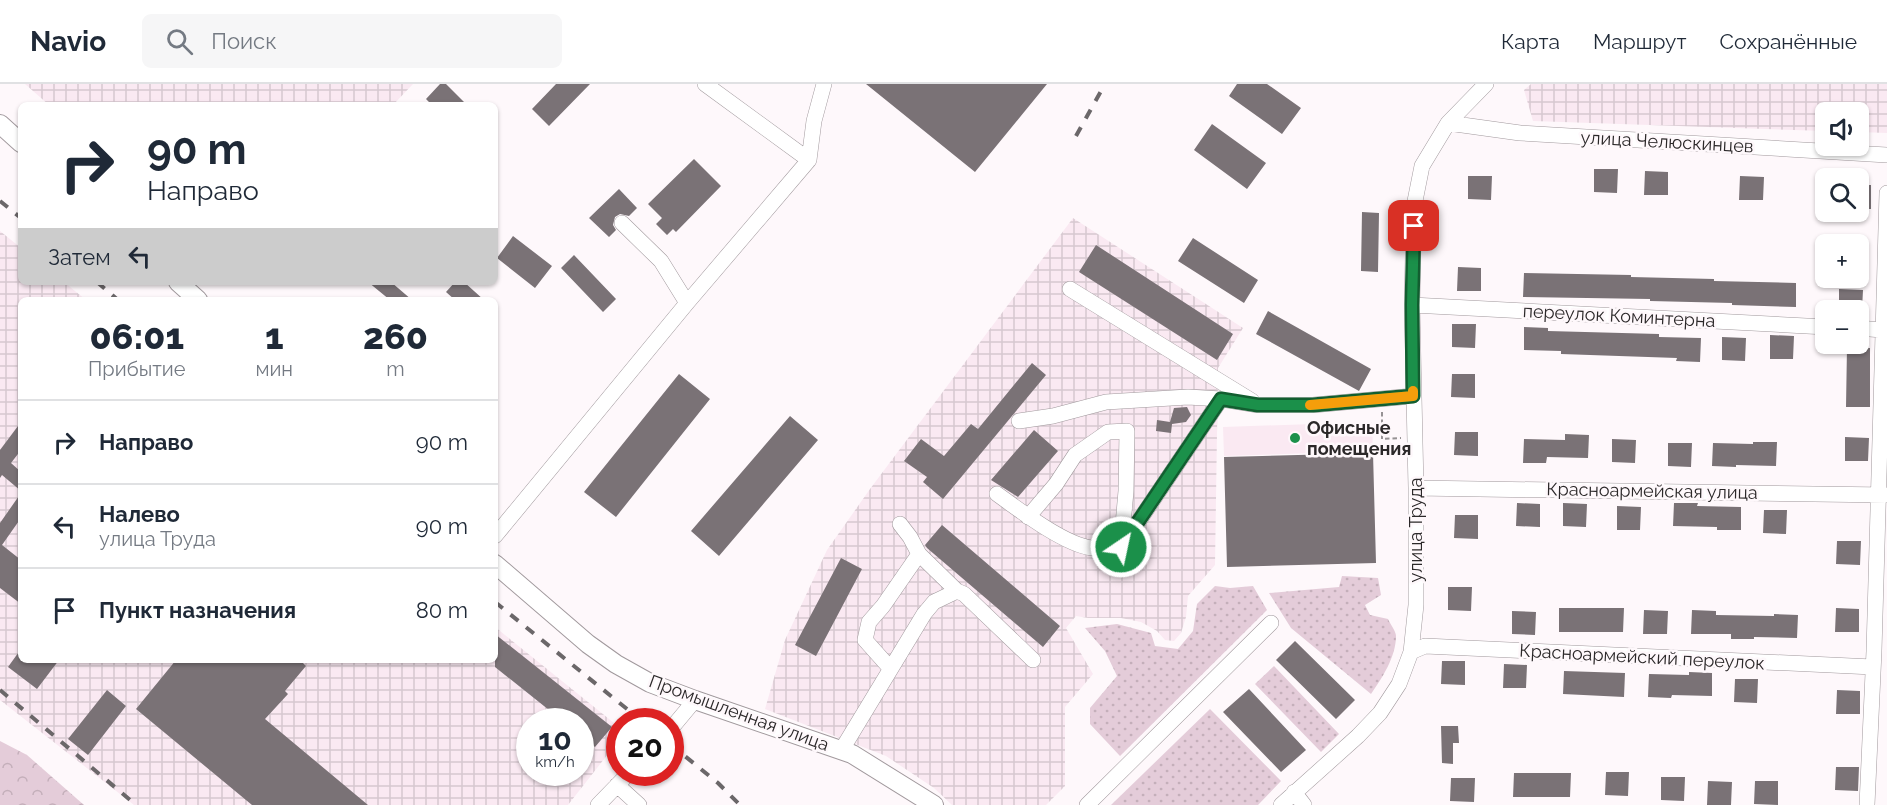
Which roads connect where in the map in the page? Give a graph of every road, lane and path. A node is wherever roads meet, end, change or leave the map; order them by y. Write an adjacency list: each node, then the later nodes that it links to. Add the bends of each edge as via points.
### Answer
1 (705, 84): 8 (street)
2 (824, 84): 8 (street)
3 (1486, 84): 4 (street, улица Труда)
4 (1448, 123): 7 (street, улица Челюскинцев, via 1520,133); 15 (street, улица Труда, via 1422,166 1414,206)
5 (0, 124): 6 (main road)
6 (18, 139)
7 (1887, 155)
8 (809, 160): 14 (street)
9 (1887, 193): 16 (street)
10 (622, 223): 14 (street, via 661,261)
11 (181, 285): 13 (main road)
12 (1070, 289): 21 (street)
13 (195, 297)
14 (687, 303): 30 (street)
15 (1412, 305): 18 (street, переулок Коминтерна); 19 (street, улица Труда)
16 (1884, 320): 17 (street); 27 (street)
17 (1869, 325)
18 (1815, 326)
19 (1413, 396): 21 (street, via 1313,405); 25 (street, улица Труда)
20 (1221, 399): 21 (street); 22 (street, via 1106,402); 31 (street)
21 (1258, 405)
22 (1019, 421)
23 (1397, 438): 24 (path)
24 (1387, 439)
25 (1416, 488): 27 (street, Красноармейская улица); 36 (street, улица Труда, via 1416,605)
26 (997, 494): 28 (street)
27 (1883, 494): 37 (street)
28 (1029, 517): 31 (street, via 1091,548); 31 (street, via 1075,455 1108,432 1127,431)
29 (900, 524): 32 (street)
30 (498, 532)
31 (1121, 547)
32 (919, 554): 34 (street); 39 (street, via 869,622 865,640)
33 (498, 567): 41 (main road, Промышленная улица, via 616,664 650,683)
34 (957, 591): 38 (street); 39 (street, via 934,602)
35 (1270, 623): 50 (street)
36 (1411, 652): 40 (street, Красноармейский переулок, via 1425,646); 46 (street, улица Труда, via 1399,684 1380,713)
37 (1881, 652): 40 (street)
38 (1033, 660)
39 (890, 668): 43 (street)
40 (1873, 668): 53 (street)
41 (695, 700): 42 (street); 43 (main road, Промышленная улица)
42 (684, 713)
43 (841, 750): 49 (main road, Промышленная улица)
44 (617, 786): 47 (street)
45 (619, 786): 48 (street)
46 (1294, 792): 51 (street, улица Труда); 52 (street)
47 (598, 805)
48 (639, 805)
49 (934, 805)
50 (1087, 805)
51 (1281, 805)
52 (1304, 805)
53 (1867, 805)

